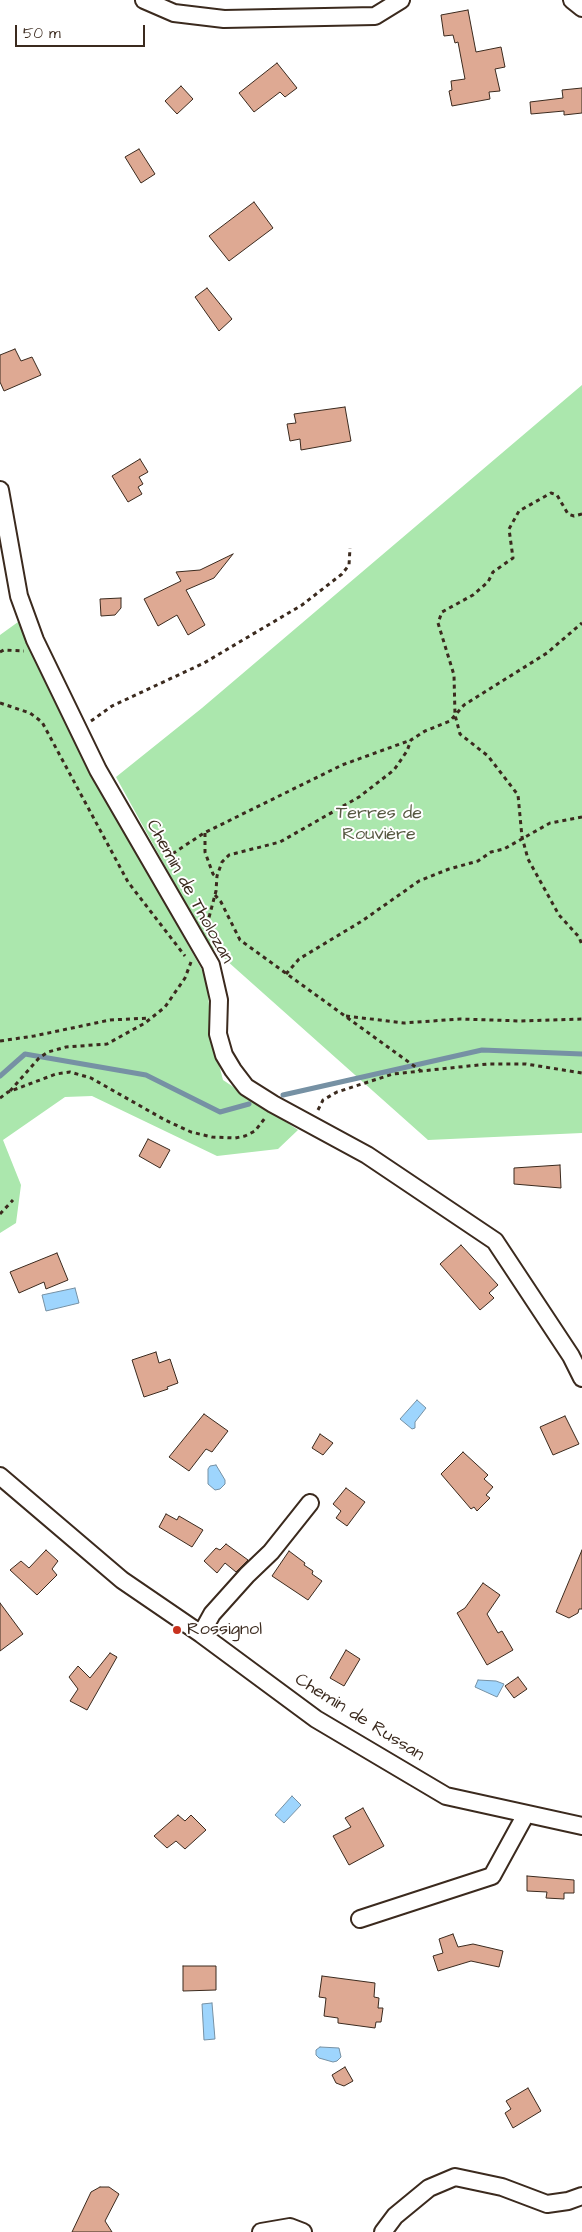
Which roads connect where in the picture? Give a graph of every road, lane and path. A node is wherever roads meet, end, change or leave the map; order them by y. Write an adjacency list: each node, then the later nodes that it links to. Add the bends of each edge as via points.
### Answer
1 (144, 0): 2 (street, via 174,13 224,19 375,16)
2 (400, 0)
3 (572, 0): 4 (street)
4 (582, 8)
5 (0, 490): 11 (street, Chemin de Tholozan, via 19,596)
6 (582, 514): 10 (path, via 568,514 557,495 551,493 519,511 509,530 513,558 493,572 488,582 473,595 442,612 438,623 454,675)
7 (350, 548): 11 (path, via 348,565 342,574 302,605 204,662 112,706)
8 (582, 623): 10 (path, via 546,653 464,705)
9 (0, 703): 21 (path, via 30,713 42,722 128,882)
10 (455, 715): 12 (path, via 450,722); 15 (path, via 460,734 488,756 518,795)
11 (78, 730): 16 (street, Chemin de Tholozan)
12 (410, 740): 14 (path, via 342,766); 17 (path, via 394,770 359,797 280,842 229,855 222,862)
13 (582, 817): 15 (path, via 550,823)
14 (204, 833): 16 (path); 17 (path, via 205,852 212,874)
15 (522, 837): 19 (path, via 538,880); 22 (path, via 478,861 419,881 362,921 320,944)
16 (154, 868): 20 (street, Chemin de Tholozan)
17 (217, 877): 18 (path)
18 (215, 895): 20 (path); 22 (path, via 240,940)
19 (582, 945)
20 (200, 948): 21 (path); 31 (street, Chemin de Tholozan, via 217,985 218,1034 224,1056 246,1087)
21 (191, 962): 24 (path, via 185,978 165,1007)
22 (286, 974): 23 (path)
23 (345, 1016): 25 (path, via 404,1023); 27 (path)
24 (151, 1018): 26 (path, via 110,1020); 29 (path, via 107,1044 66,1047 48,1052)
25 (582, 1018)
26 (0, 1041)
27 (422, 1072): 28 (path, via 488,1064 526,1064); 32 (path, via 393,1074 337,1092 323,1100)
28 (582, 1073)
29 (10, 1091): 30 (path); 31 (path, via 70,1072 91,1078 191,1132 212,1137 245,1136 261,1126)
30 (0, 1098)
31 (273, 1104): 32 (street, Chemin de Tholozan)
32 (312, 1125): 35 (street, Chemin de Tholozan, via 367,1155 494,1241 571,1356)
33 (13, 1200): 34 (path)
34 (0, 1214)
35 (582, 1378)
36 (0, 1476): 38 (street, Chemin de Russan, via 122,1580)
37 (310, 1503): 38 (street, via 271,1552 212,1614)
38 (201, 1634): 39 (street, Chemin de Russan, via 316,1719 446,1796)
39 (526, 1814): 40 (street, Chemin de Russan); 41 (street, via 492,1876)
40 (582, 1826)
41 (360, 1919)
42 (582, 2196): 45 (street, via 547,2204 502,2187 455,2177 429,2188 395,2216)
43 (261, 2232): 44 (street, via 290,2227)
44 (303, 2232)
45 (383, 2232)

